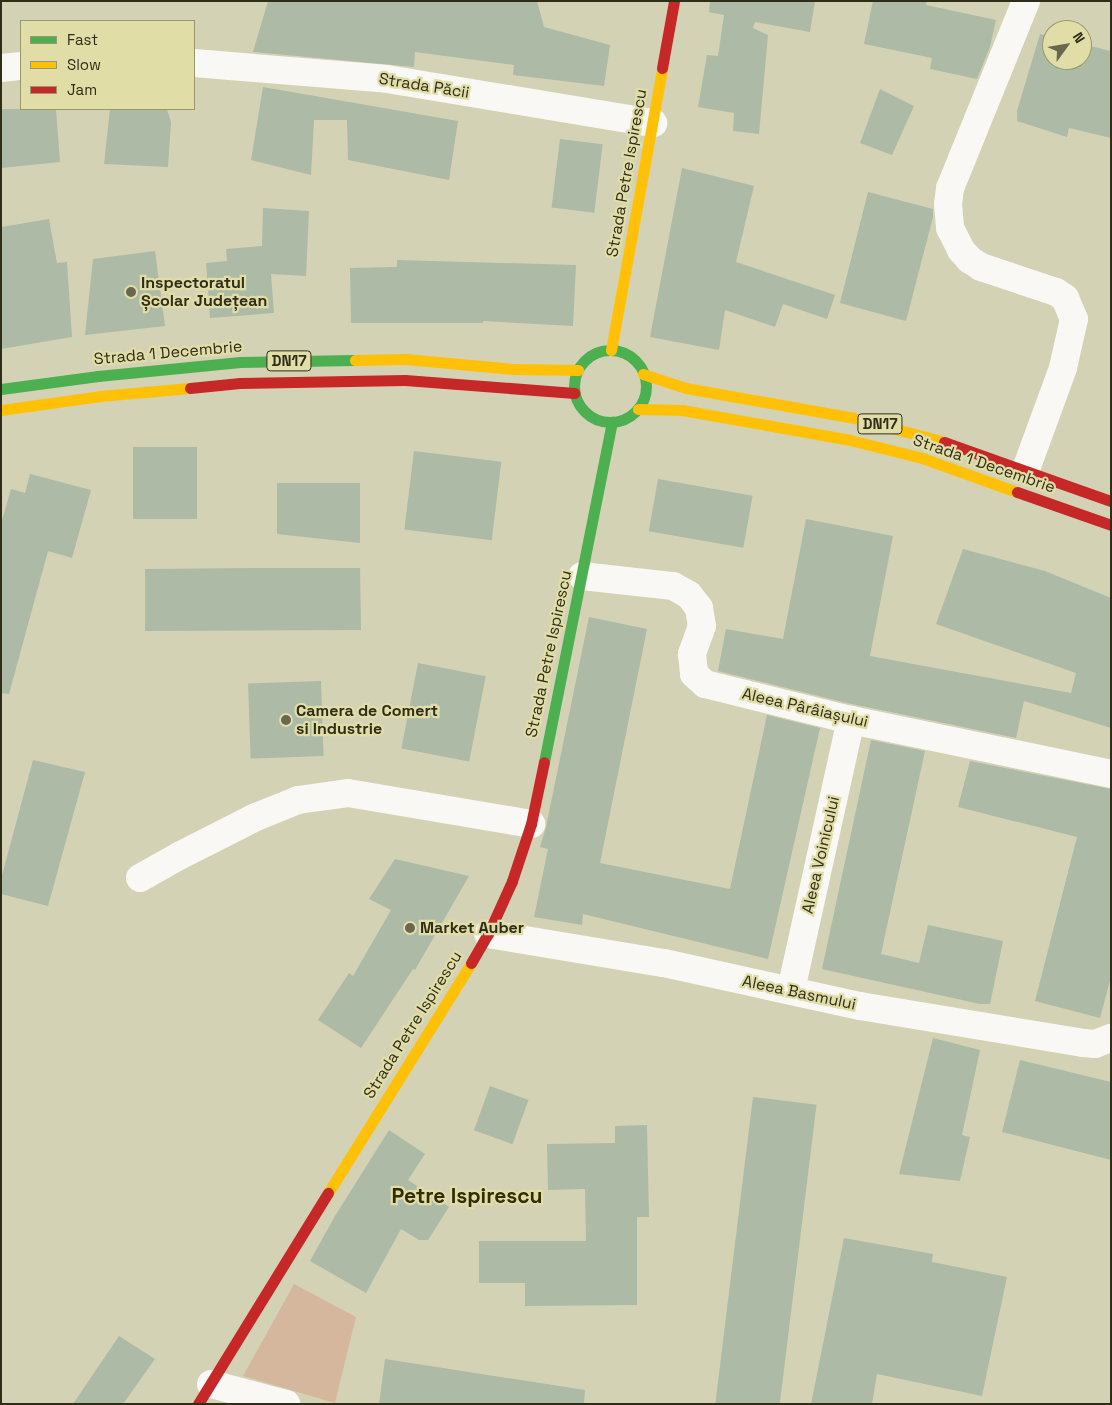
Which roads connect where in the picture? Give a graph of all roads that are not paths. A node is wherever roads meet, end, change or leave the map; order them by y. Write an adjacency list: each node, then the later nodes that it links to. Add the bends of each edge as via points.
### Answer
1 (674, 1): 6 (main road, Strada Petre Ispirescu)
2 (1026, 1): 15 (street, via 950,188 948,204 950,228 970,260 981,267 1056,292 1064,298 1072,314 1072,334 1063,368)
3 (195, 63): 6 (street, Strada Păcii, via 387,79)
4 (20, 66): 5 (street)
5 (1, 68)
6 (653, 124): 7 (main road, Strada Petre Ispirescu)
7 (611, 350): 8 (main road, via 591,355); 9 (main road, via 631,357)
8 (578, 370): 10 (main road, Strada 1 Decembrie / DN17, via 513,369 406,359 240,362); 11 (main road, via 574,381)
9 (643, 374): 12 (main road, via 644,398); 15 (main road, Strada 1 Decembrie / DN17, via 686,388 854,418 928,436)
10 (1, 389)
11 (575, 393): 13 (main road, DN17, via 405,380 240,383 100,396); 14 (main road, via 578,403 588,414)
12 (638, 409): 14 (main road, Strada 1 Decembrie / DN17, via 630,416); 17 (main road, Strada 1 Decembrie / DN17, via 682,410 859,442 922,458)
13 (1, 410)
14 (612, 422): 18 (main road, Strada Petre Ispirescu)
15 (1026, 469): 16 (main road, Strada 1 Decembrie / DN17)
16 (1111, 501)
17 (1111, 525)
18 (582, 576): 19 (street, Aleea Pârâiașului, via 673,586 689,595 699,608 702,626 692,654 694,674 705,684); 21 (main road, Strada Petre Ispirescu)
19 (851, 720): 20 (street, Aleea Pârâiașului); 24 (street, Aleea Voinicului)
20 (1111, 774)
21 (531, 824): 22 (street, via 348,792 298,800 256,817); 23 (main road, Strada Petre Ispirescu, via 512,881)
22 (140, 878)
23 (488, 934): 24 (street, Aleea Basmului, via 664,963); 26 (main road, Strada Petre Ispirescu)
24 (791, 990): 25 (street, Aleea Basmului, via 860,1006 1083,1043 1095,1044)
25 (1111, 1038)
26 (205, 1394): 27 (street)
27 (286, 1404)

